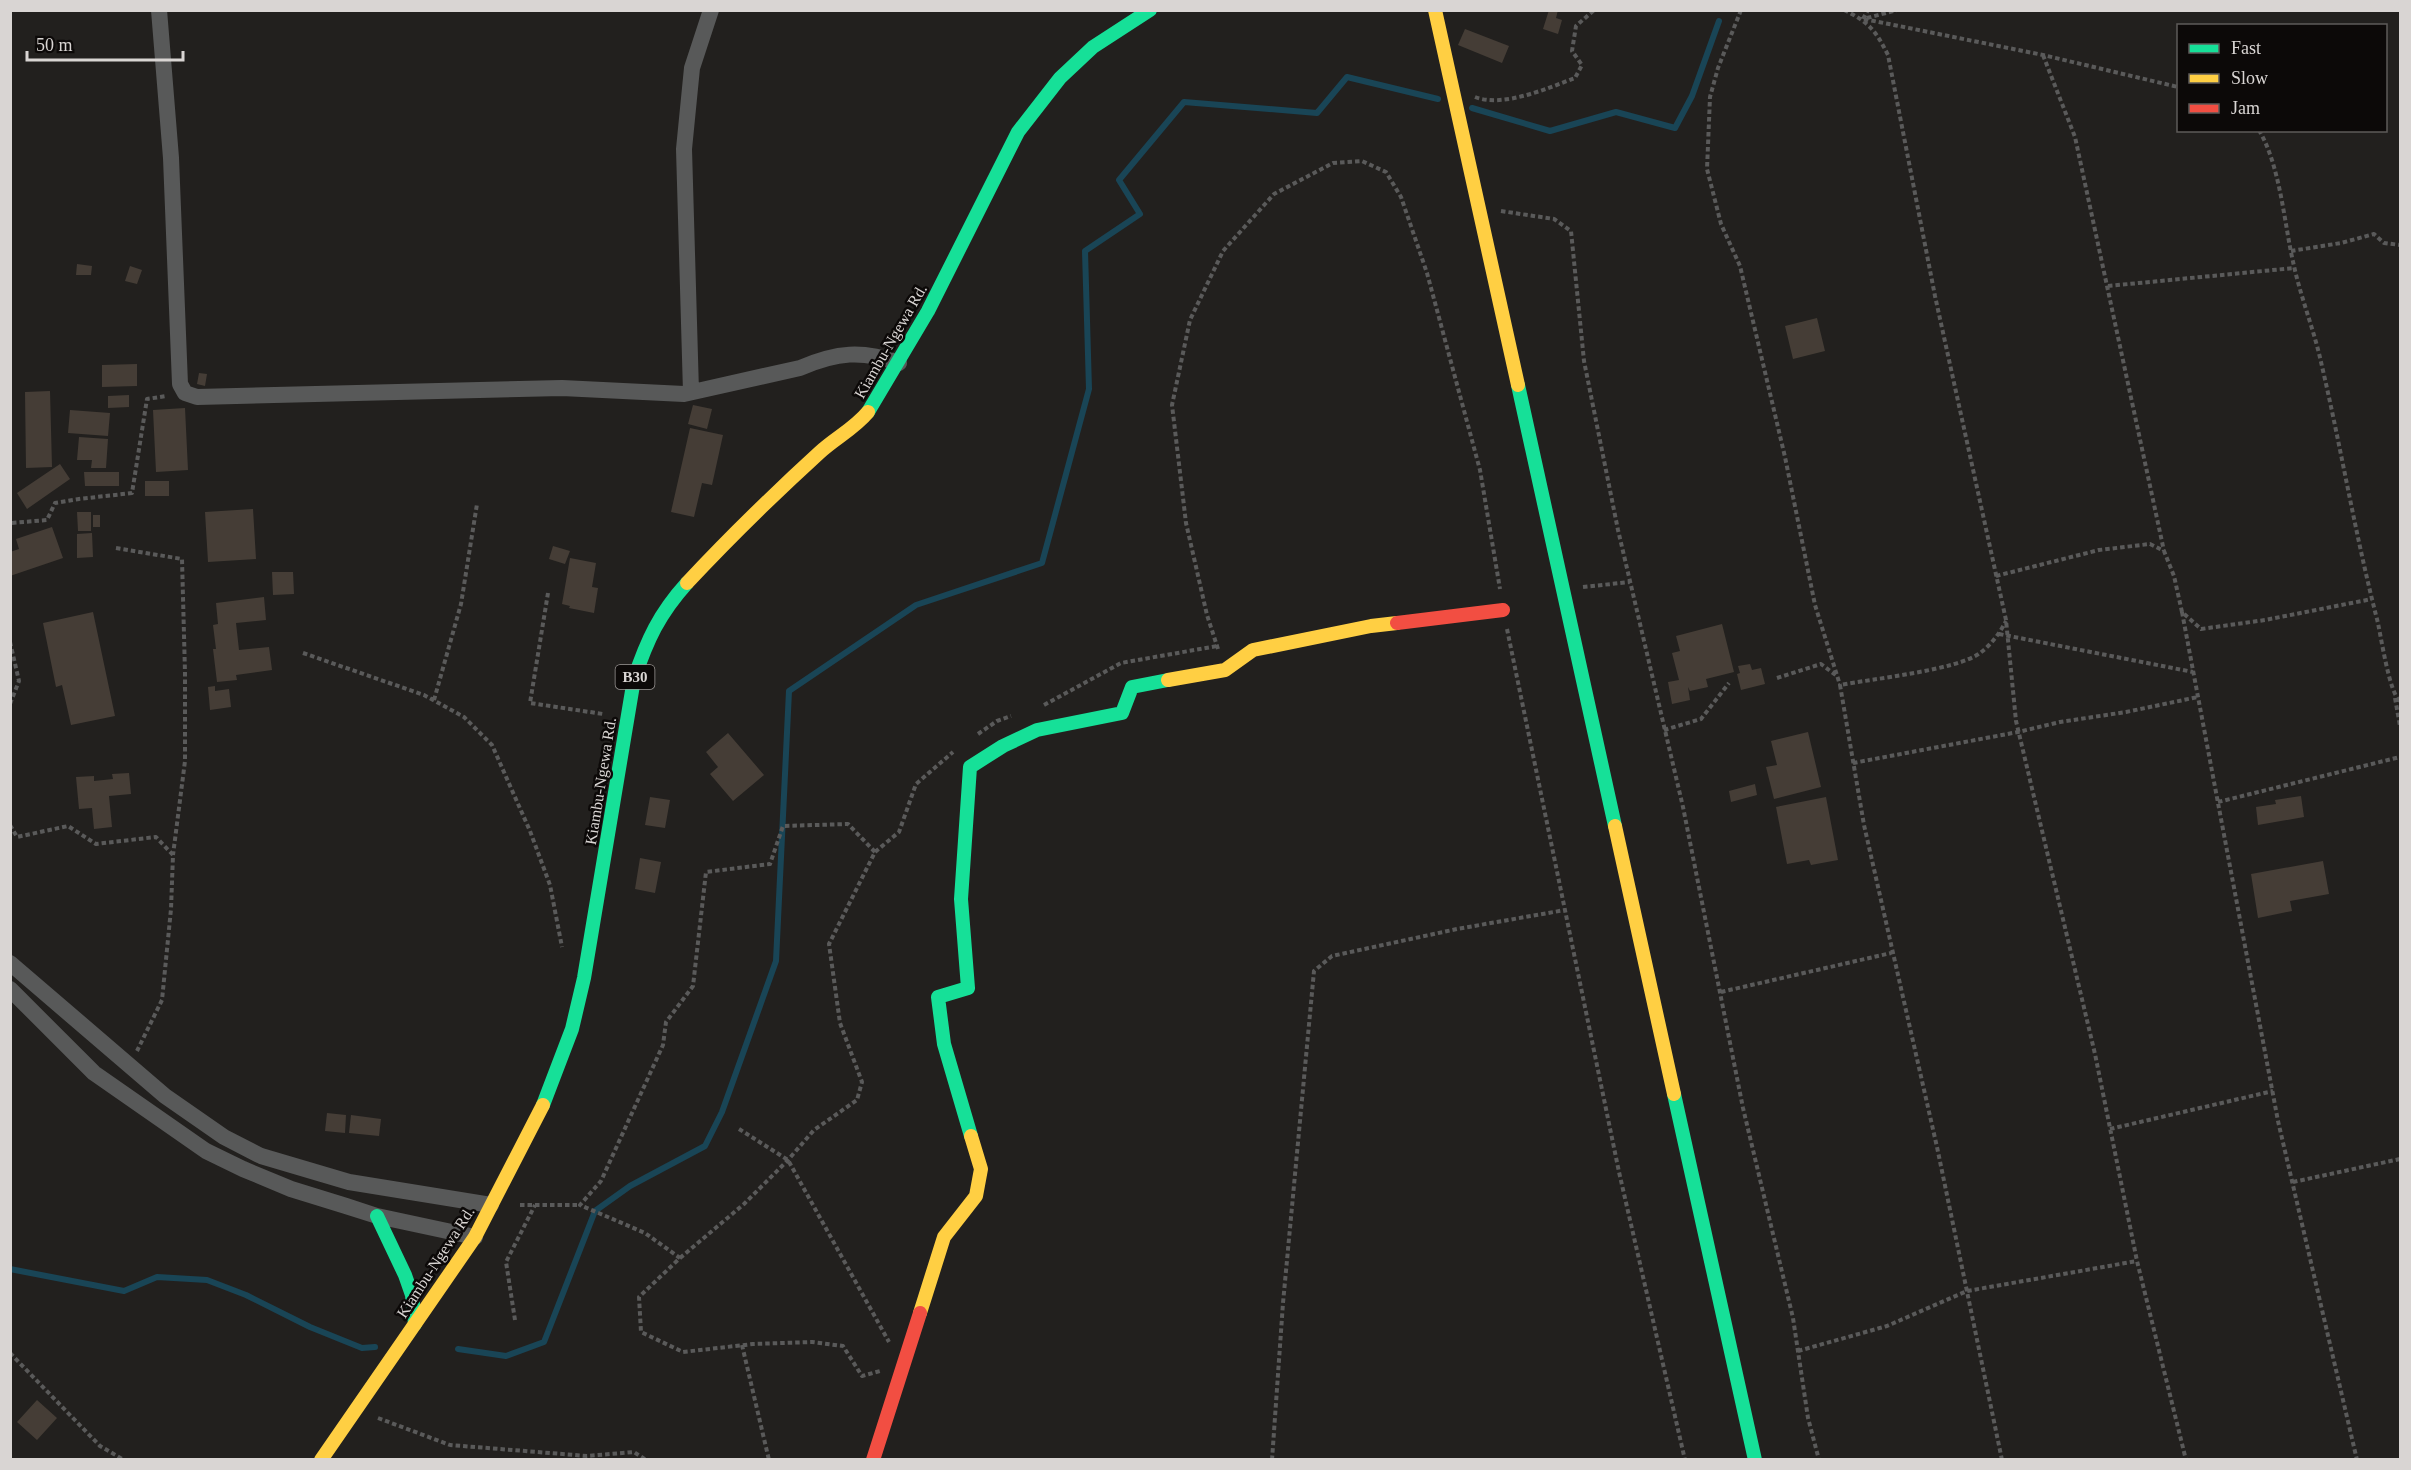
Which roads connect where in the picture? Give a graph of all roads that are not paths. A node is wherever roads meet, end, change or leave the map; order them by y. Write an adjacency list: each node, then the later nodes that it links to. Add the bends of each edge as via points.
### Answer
1 (159, 10): 6 (street, via 171,158 180,384 185,393 197,397 562,388)
2 (711, 10): 6 (street, via 692,69 684,149)
3 (1150, 10): 5 (main road, Kiambu-Ngewa Rd. / B30, via 1093,47 1060,78 1018,132)
4 (1435, 10): 16 (main road)
5 (900, 363): 6 (street, via 876,354 859,353); 10 (main road, Kiambu-Ngewa Rd. / B30, via 857,425 821,451 724,544 668,604 647,640 634,679 572,1029 539,1116)
6 (691, 392)
7 (1503, 610): 15 (main road, via 1371,626 1253,650 1225,670 1132,687 1122,713 1037,730 970,767 961,899 968,988 938,997 944,1044 981,1169 976,1196 944,1237)
8 (10, 963): 10 (street, via 165,1096 224,1137 261,1156 349,1182)
9 (10, 989): 11 (street, via 94,1073 206,1150 291,1189)
10 (491, 1205): 12 (main road, Kiambu-Ngewa Rd. / B30)
11 (377, 1216): 12 (street); 13 (main road, via 405,1275)
12 (475, 1237): 13 (main road, Kiambu-Ngewa Rd. / B30)
13 (415, 1324): 14 (main road, Kiambu-Ngewa Rd. / B30)
14 (321, 1460)
15 (873, 1460)
16 (1755, 1460)

